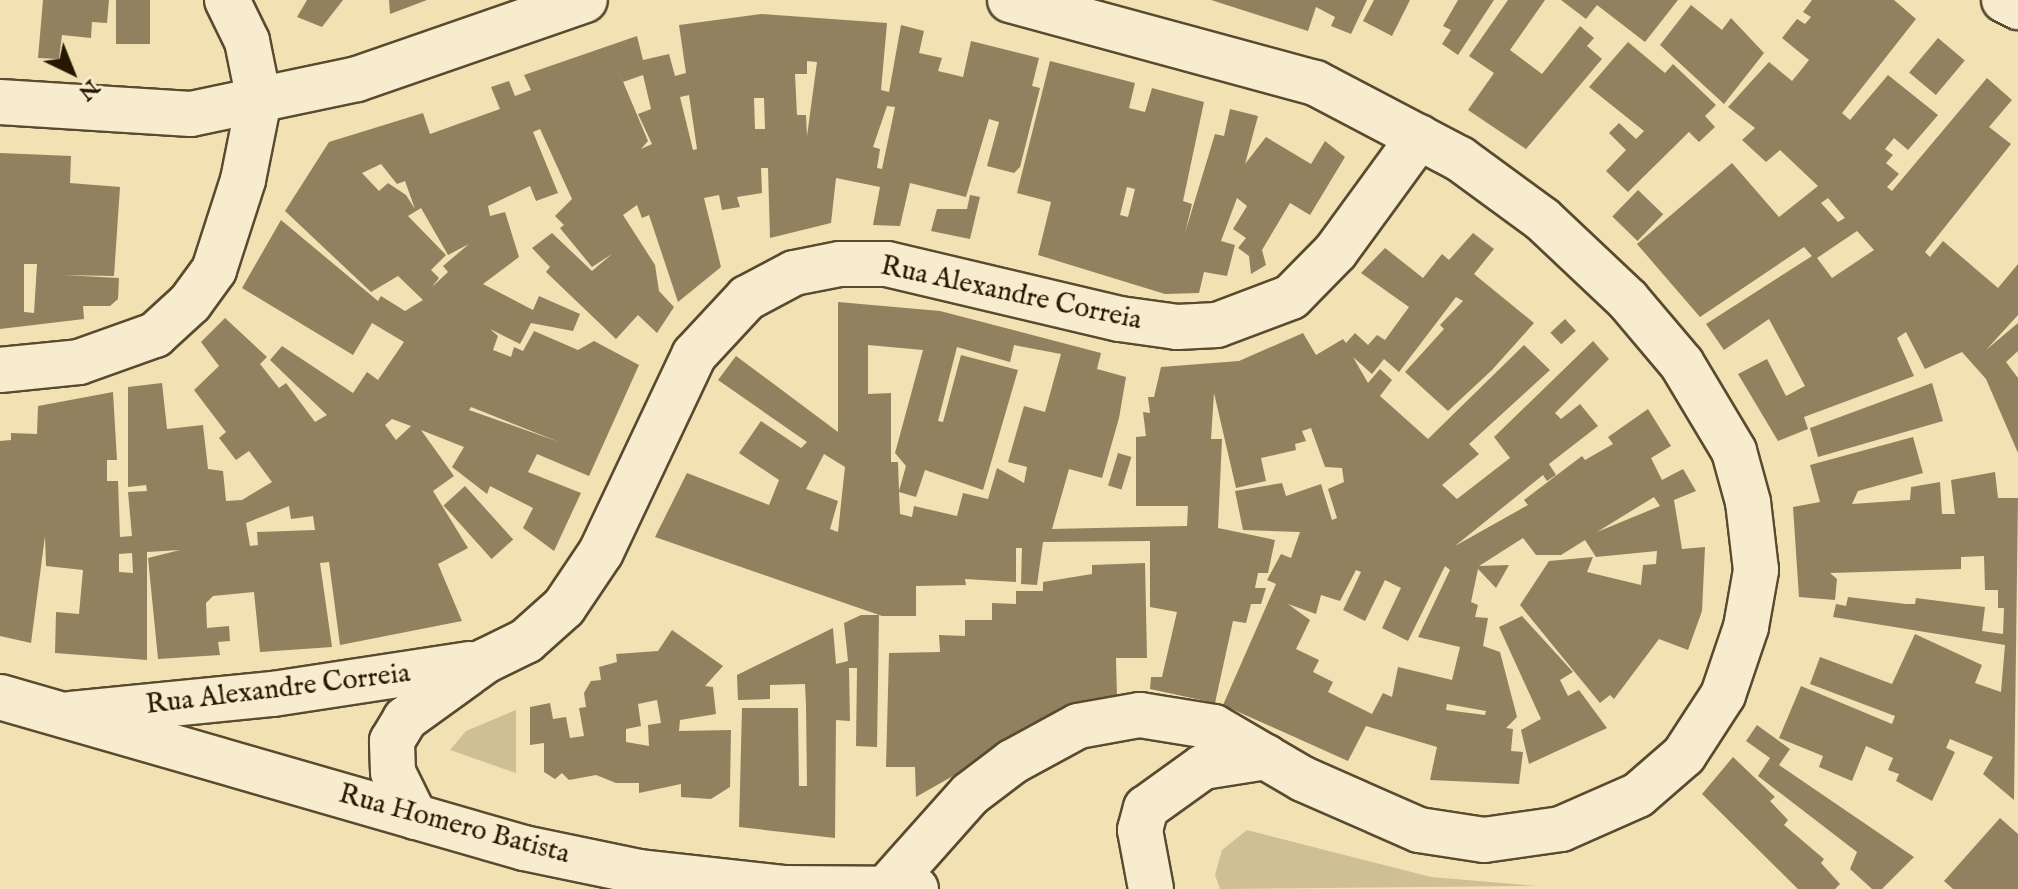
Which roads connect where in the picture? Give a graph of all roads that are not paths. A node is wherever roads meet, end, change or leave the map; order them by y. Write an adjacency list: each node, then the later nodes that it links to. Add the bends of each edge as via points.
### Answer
1 (227, 0): 6 (street, via 247,41)
2 (585, 0): 6 (street, via 357,79)
3 (1010, 0): 8 (street, via 1315,83)
4 (2004, 0): 5 (street)
5 (2018, 7)
6 (259, 100): 7 (street, via 191,114); 9 (street, via 243,180 214,270 190,303 155,335 79,362)
7 (0, 102)
8 (1419, 137): 10 (street, Rua Alexandre Correia, via 1336,251 1291,297 1262,313 1217,325 1177,327 1120,319 887,264 840,264 794,273 747,298 694,355 601,552 564,607 526,641); 13 (street, via 1542,219 1628,300 1682,364 1734,451 1748,502 1756,570 1746,627 1723,695 1684,755 1638,795 1561,829 1484,840 1419,830)
9 (0, 370)
10 (485, 661): 12 (street, Rua Alexandre Correia, via 273,694); 14 (street, Rua Alexandre Correia, via 405,719 392,741 393,772)
11 (0, 697): 12 (street, Rua Homero Batista)
12 (71, 714): 14 (street, Rua Homero Batista)
13 (1266, 757): 15 (street, via 1214,727 1140,715 1078,726 970,794); 16 (street, via 1203,767 1146,808 1140,830)
14 (415, 817): 15 (street, Rua Homero Batista, via 640,872 785,888)
15 (903, 887)
16 (1151, 889)

